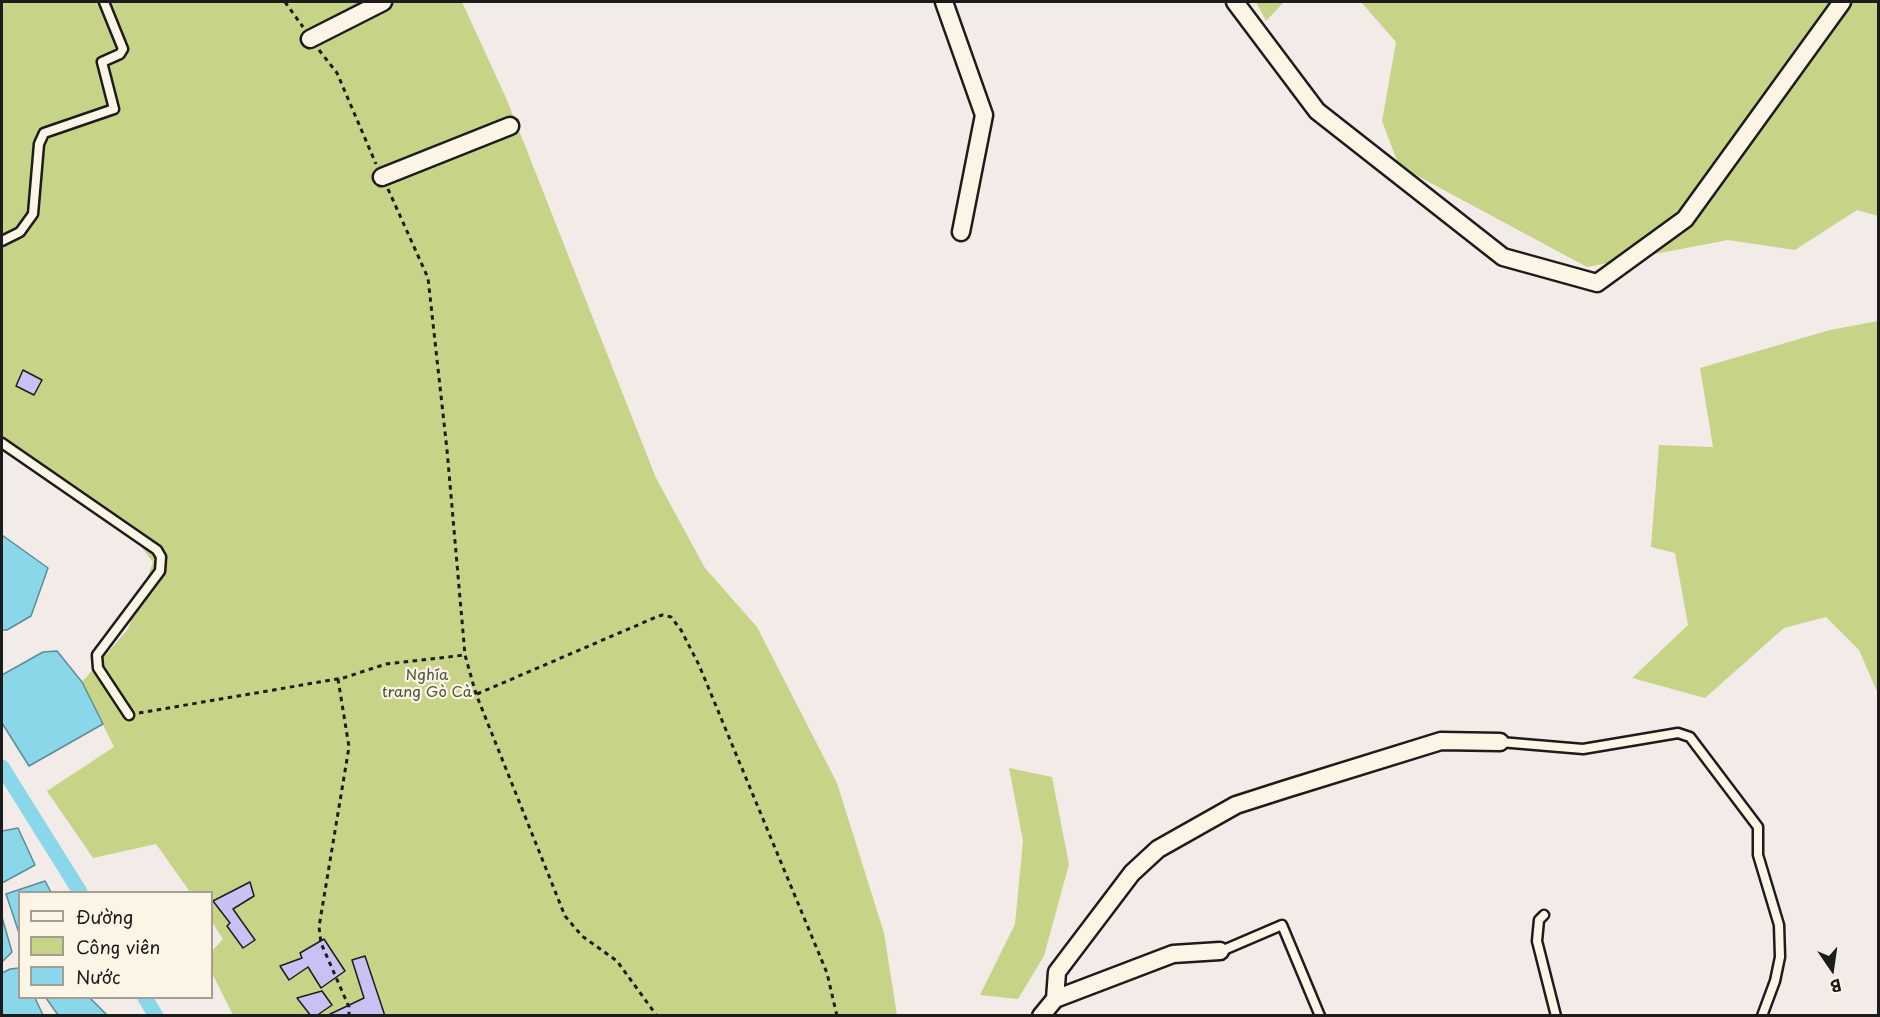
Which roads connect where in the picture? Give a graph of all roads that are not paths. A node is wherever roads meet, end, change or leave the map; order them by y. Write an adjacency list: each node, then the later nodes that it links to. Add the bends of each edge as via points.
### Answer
1 (104, 2): 10 (lane, via 123,45 120,54 102,62 114,109 44,133 39,144 33,214 20,232)
2 (383, 2): 6 (street)
3 (944, 2): 9 (street, via 984,115)
4 (1235, 2): 5 (street, via 1317,111 1503,257 1597,283 1684,219)
5 (1842, 2)
6 (310, 39)
7 (510, 126): 8 (street)
8 (382, 177)
9 (961, 232)
10 (2, 241)
11 (2, 443): 12 (lane, via 157,550 160,571 97,655 98,668)
12 (129, 715)
13 (1500, 742): 17 (street, via 1441,741 1286,789 1236,805 1158,849 1132,873 1058,972); 21 (lane, via 1583,749 1678,733 1690,737 1758,827 1758,855 1779,926 1780,957 1776,981)
14 (1544, 915): 20 (lane, via 1539,920 1537,941)
15 (1220, 951): 16 (lane); 17 (street, via 1173,954); 19 (lane, via 1282,925)
16 (1200, 960)
17 (1055, 999): 18 (street)
18 (1041, 1016)
19 (1320, 1016)
20 (1556, 1016)
21 (1762, 1016)

